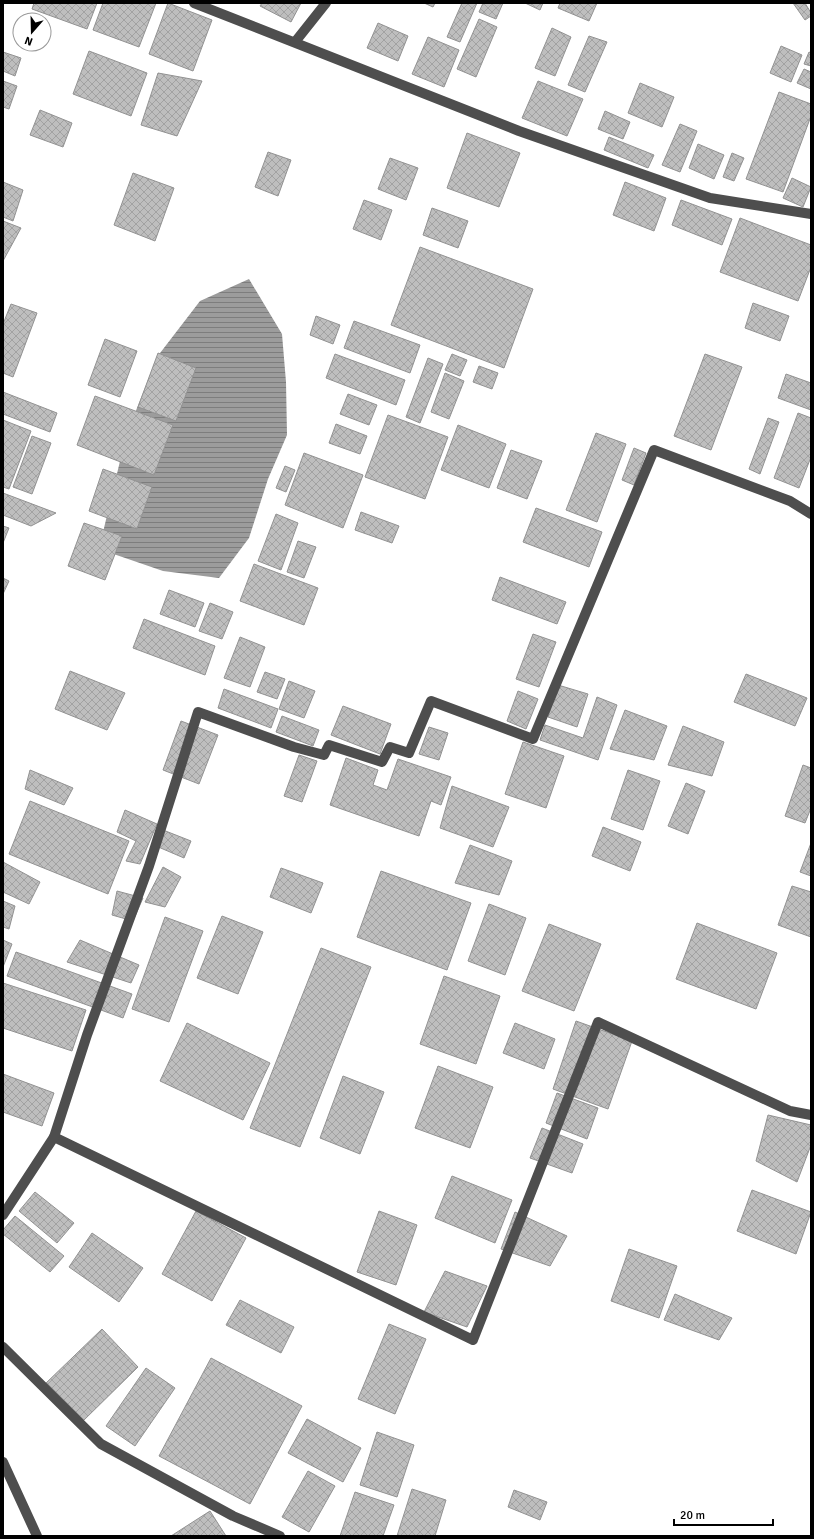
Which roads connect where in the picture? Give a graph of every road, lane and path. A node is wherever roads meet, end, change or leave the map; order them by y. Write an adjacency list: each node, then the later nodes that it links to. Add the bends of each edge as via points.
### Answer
1 (194, 3): 3 (street)
2 (326, 3): 3 (street)
3 (295, 42): 4 (street, via 519,131 710,198)
4 (811, 214)
5 (811, 514): 7 (street, via 790,501 654,450 533,739 431,702 410,753 390,747 382,762 329,745 324,755 294,747 198,712 149,866 87,1035)
6 (811, 1115): 7 (street, via 790,1111 598,1022 473,1340)
7 (54, 1137): 8 (street)
8 (3, 1215)
9 (3, 1347): 12 (street, via 101,1444 233,1516)
10 (3, 1462): 11 (street)
11 (37, 1536)
12 (280, 1536)

